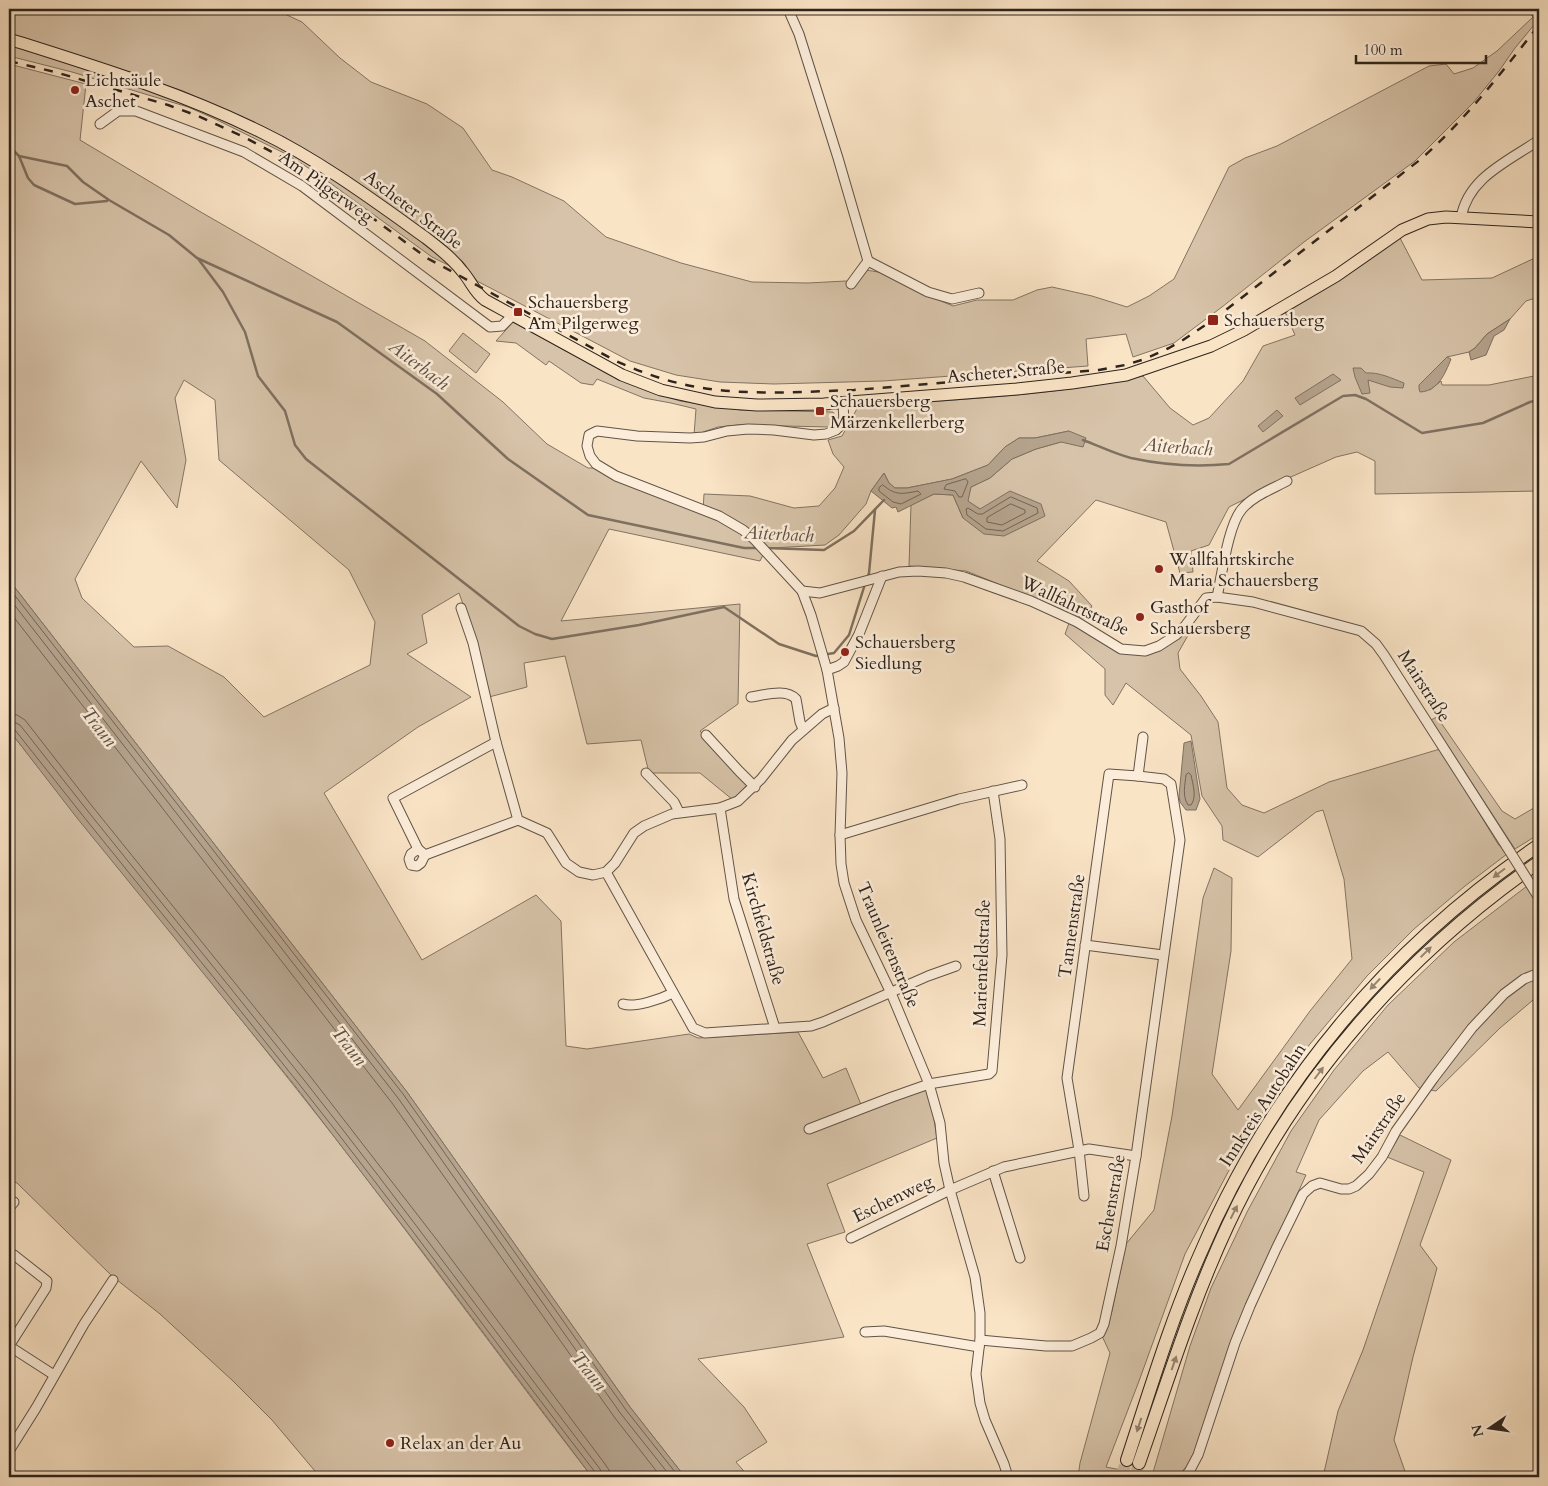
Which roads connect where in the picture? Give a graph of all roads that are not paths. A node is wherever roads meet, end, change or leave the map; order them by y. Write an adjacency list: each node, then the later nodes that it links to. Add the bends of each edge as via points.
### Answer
1 (788, 9): 7 (street, via 799,34)
2 (9, 39): 10 (main road, Ascheter Straße, via 147,83 262,132 328,169 426,238 456,263 478,295)
3 (100, 124): 10 (street, Am Pilgerweg, via 118,111 136,111 244,152 302,186 490,327 502,326)
4 (1539, 140): 5 (street, via 1481,180)
5 (1461, 218): 6 (main road, Ascheter Straße); 11 (main road, Ascheter Straße, via 1437,218 1402,230 1336,276 1244,330 1211,346 1142,371 1039,387)
6 (1539, 222)
7 (867, 258): 8 (street); 9 (street, via 928,292 952,300)
8 (851, 284)
9 (979, 292)
10 (513, 316): 11 (main road, Ascheter Straße, via 622,375 678,394 734,404)
11 (843, 403): 14 (street, Traunleitenstraße, via 844,422 826,434 748,429 690,438 597,431 589,435 590,456 596,464 616,476 719,516 743,530)
12 (1287, 481): 15 (street, via 1255,498 1242,509 1232,525)
13 (879, 577): 14 (street, Wallfahrtstraße, via 820,593); 16 (street, Wallfahrtstraße, via 918,571 946,572 964,577 1032,602 1077,622 1121,649 1129,650 1145,651 1176,635); 18 (street, via 859,634 844,662)
14 (802, 591): 18 (street, Traunleitenstraße)
15 (1217, 597): 16 (street, Mairstraße); 37 (street, Mairstraße, bridge, via 1288,610 1361,631 1376,644)
16 (1206, 598)
17 (461, 608): 24 (street, via 473,643)
18 (826, 667): 20 (street, Traunleitenstraße)
19 (751, 697): 21 (street, via 780,693 794,696)
20 (834, 708): 21 (street); 33 (street, Traunleitenstraße, via 842,773)
21 (803, 729): 28 (street)
22 (706, 735): 28 (street)
23 (1143, 737): 26 (street)
24 (496, 742): 32 (street); 32 (street, via 394,798 421,852)
25 (646, 773): 31 (street, via 674,802)
26 (1138, 776): 38 (street, Tannenstraße, via 1109,774); 39 (street, Eschenstraße, via 1164,779 1171,784 1180,840)
27 (1022, 784): 29 (street)
28 (755, 786): 30 (street, via 738,801)
29 (993, 791): 33 (street); 46 (street, Marienfeldstraße, via 1000,839 1002,955 992,1071)
30 (720, 808): 31 (street); 45 (street, Kirchfeldstraße, via 734,899)
31 (679, 812): 36 (street, via 659,818 638,830)
32 (518, 820): 36 (street, via 547,833 566,863 579,872)
33 (840, 835): 43 (street, Traunleitenstraße, via 841,864 849,900)
34 (1539, 845): 35 (highway, Innkreis Autobahn, one-way to 35, via 1457,906 1386,972 1323,1045 1279,1106 1235,1180 1195,1264 1174,1321 1133,1462 1212,1260 1244,1193 1281,1128 1335,1052 1408,969 1460,922)
35 (1539, 862)
36 (606, 872): 42 (street)
37 (1539, 898)
38 (1085, 945): 39 (street); 48 (street, Tannenstraße, via 1067,1078)
39 (1163, 955): 49 (street, Eschenstraße)
40 (956, 966): 43 (street)
41 (1539, 974): 63 (street, Mairstraße, via 1524,979 1504,994 1472,1028 1401,1123 1369,1174 1349,1189 1320,1183 1304,1194 1253,1298 1198,1455)
42 (674, 993): 44 (street, via 629,1006); 45 (street, via 693,1028 705,1033)
43 (891, 993): 45 (street, via 811,1026); 46 (street, Traunleitenstraße)
44 (623, 1004)
45 (775, 1028)
46 (930, 1084): 47 (street); 51 (street, Traunleitenstraße, via 940,1123)
47 (809, 1129)
48 (1079, 1150): 49 (street); 50 (street); 52 (street, Tannenstraße)
49 (1136, 1156): 58 (street, Eschenstraße, via 1108,1310 1100,1333 1072,1346)
50 (993, 1171): 51 (street); 55 (street)
51 (950, 1190): 53 (street, Eschenweg); 58 (street, Traunleitenstraße, via 975,1276)
52 (1084, 1196)
53 (850, 1238)
54 (11, 1255): 59 (street, via 47,1281 46,1288)
55 (1020, 1258)
56 (113, 1280): 60 (street)
57 (865, 1332): 58 (street, via 884,1331)
58 (980, 1343): 62 (street, Traunleitenstraße, via 976,1374 980,1403)
59 (9, 1346): 60 (street)
60 (54, 1375): 61 (street)
61 (9, 1451)
62 (1008, 1477)
63 (1184, 1477)

